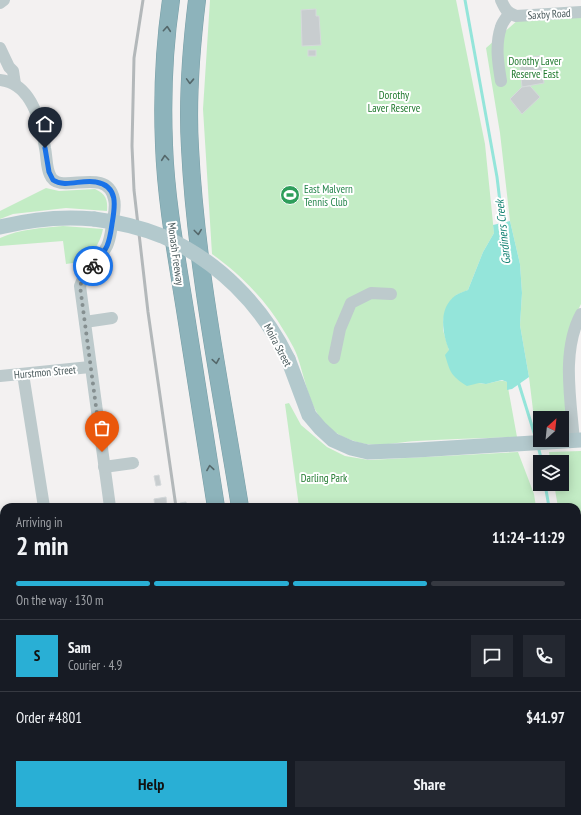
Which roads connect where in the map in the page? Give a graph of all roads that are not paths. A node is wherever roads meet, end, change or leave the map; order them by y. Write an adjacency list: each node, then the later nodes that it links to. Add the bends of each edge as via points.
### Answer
1 (4, 0): 5 (street)
2 (171, 0): 27 (highway, Monash Freeway, one-way to 2, via 179,274 164,146 165,51)
3 (197, 0): 28 (highway, one-way to 28, via 189,94 193,194 203,275)
4 (501, 0): 7 (street, via 504,8)
5 (0, 3)
6 (581, 12): 7 (street, Saxby Road)
7 (513, 15): 11 (street, via 501,26 497,44)
8 (0, 48): 9 (street)
9 (9, 67): 10 (street, via 4,70); 12 (street, via 13,71)
10 (0, 79): 12 (street)
11 (501, 81)
12 (15, 84): 17 (street, via 26,94 39,121 52,179 60,183 99,182 108,187 114,196 108,244 80,286)
13 (0, 227): 22 (main road, Moira Street, bridge, via 47,218 94,219 130,225 162,236 206,261 232,282 276,335 309,415 334,440 351,448 368,452)
14 (391, 294): 18 (street, via 371,293 351,303 340,329)
15 (581, 314): 22 (street, via 570,351 570,379)
16 (112, 318): 17 (street)
17 (84, 322): 19 (street)
18 (334, 358)
19 (90, 367): 20 (street, Hurstmon Street); 24 (street)
20 (23, 374): 21 (street, Hurstmon Street); 25 (street)
21 (0, 376)
22 (577, 440)
23 (133, 463): 24 (street)
24 (104, 466): 26 (street)
25 (43, 503)
26 (109, 503)
27 (215, 503)
28 (239, 503)

